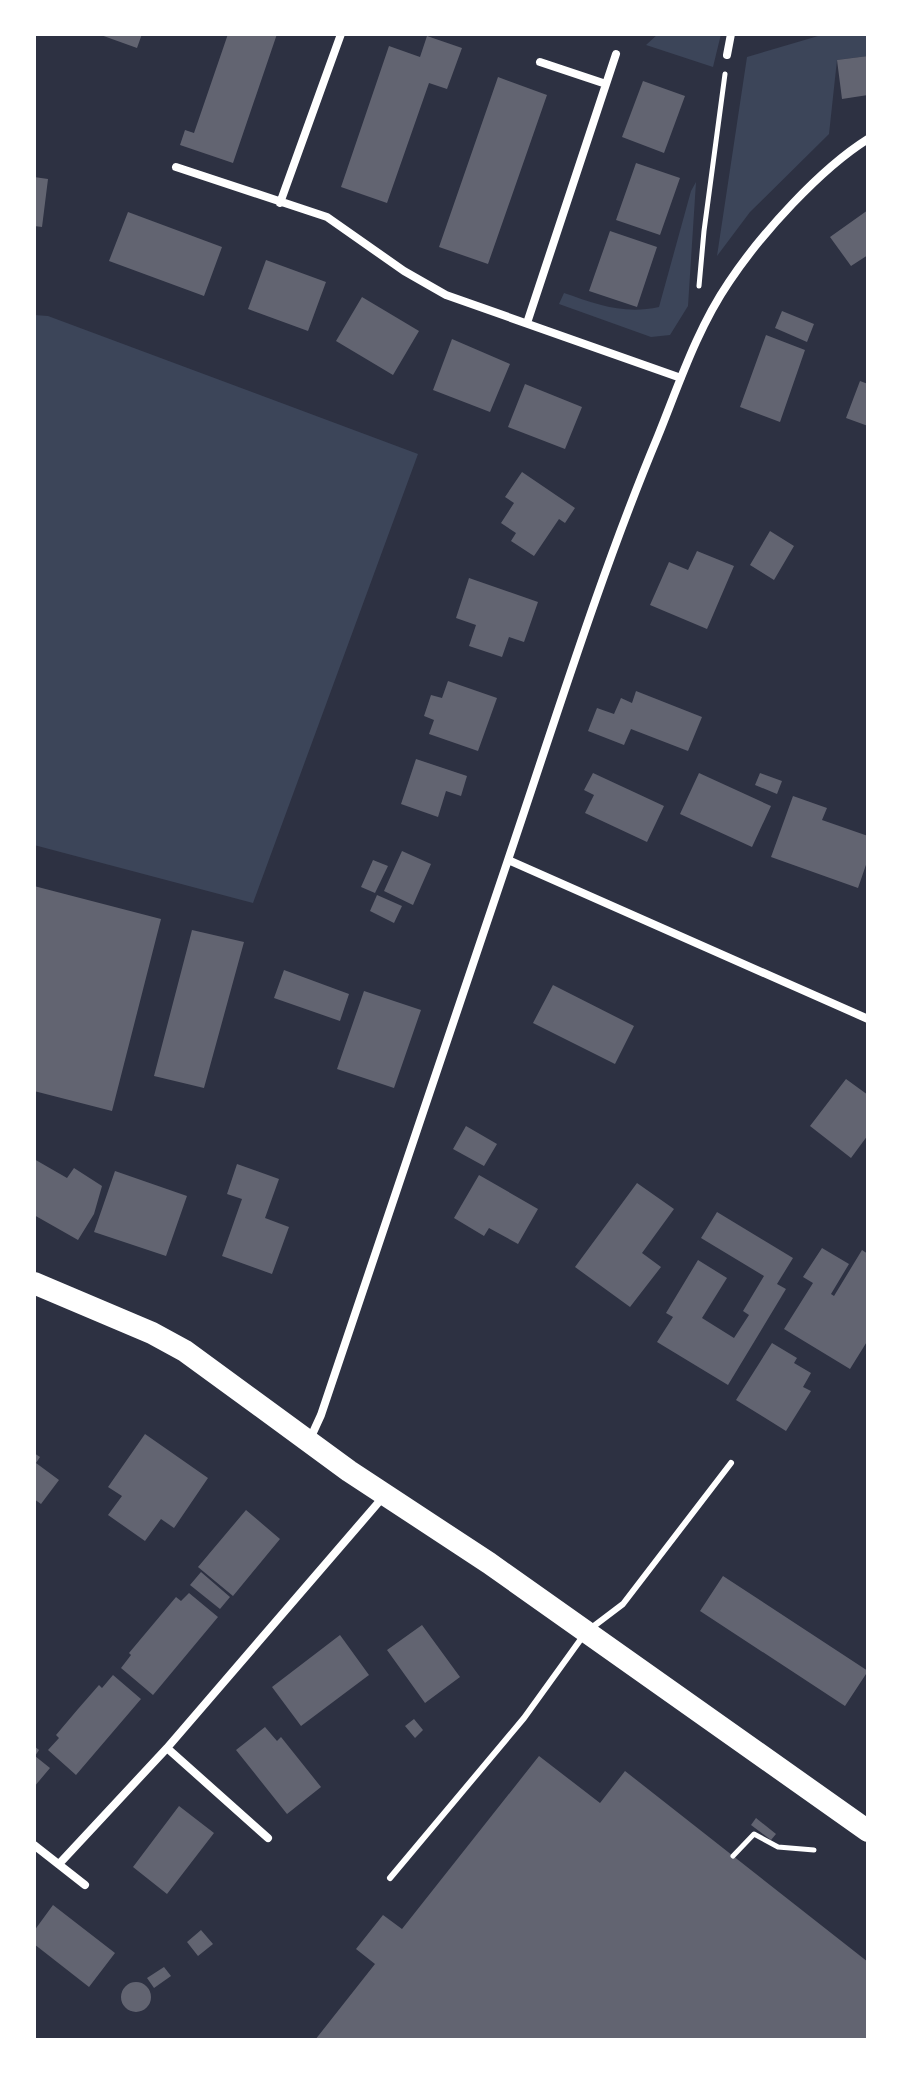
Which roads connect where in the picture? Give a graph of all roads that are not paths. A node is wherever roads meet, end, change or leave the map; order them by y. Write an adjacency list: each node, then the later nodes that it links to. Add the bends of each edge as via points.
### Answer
1 (341, 34): 9 (street)
2 (731, 34): 4 (street)
3 (616, 54): 6 (street)
4 (727, 55)
5 (540, 62): 6 (street)
6 (606, 84): 10 (street)
7 (868, 139): 11 (street, via 839,159 756,247 703,327)
8 (176, 167): 9 (street)
9 (280, 203): 10 (street, via 327,217 446,295)
10 (527, 323): 11 (street)
11 (681, 378): 12 (street, via 622,524)
12 (508, 860): 13 (street); 15 (street)
13 (868, 1019)
14 (43, 1286): 15 (highway, via 185,1351)
15 (310, 1440): 17 (highway)
16 (731, 1463): 18 (lane, via 623,1604)
17 (385, 1496): 18 (highway); 19 (street)
18 (586, 1632): 20 (highway); 24 (lane, via 524,1718)
19 (167, 1748): 21 (street); 23 (street)
20 (868, 1831)
21 (268, 1838)
22 (34, 1845): 23 (street)
23 (59, 1864): 25 (street)
24 (390, 1878)
25 (85, 1885)

